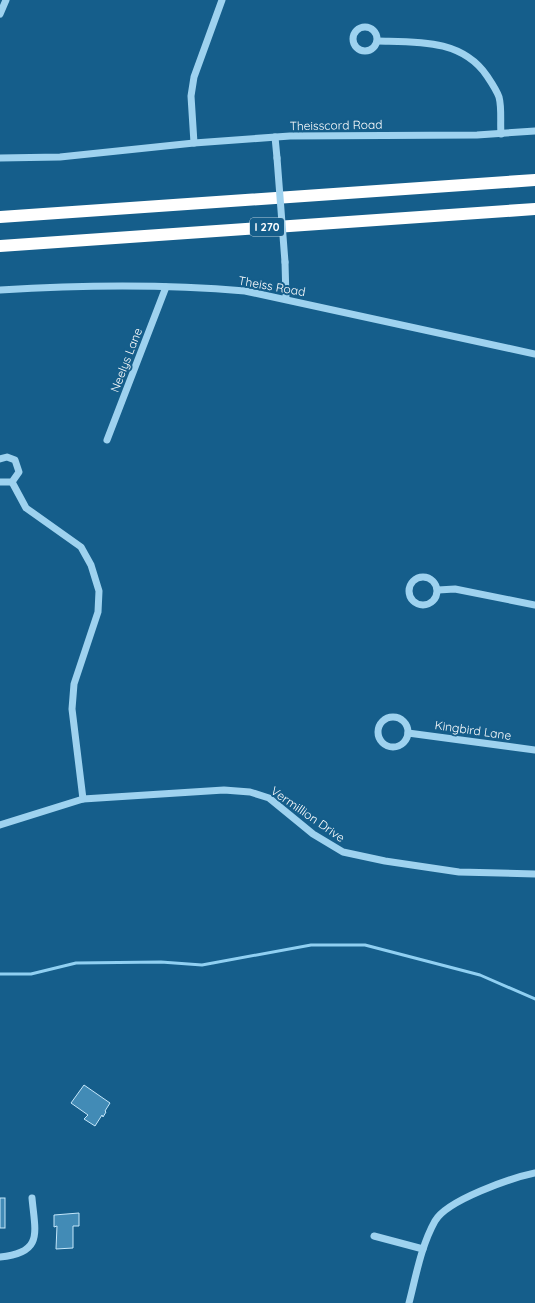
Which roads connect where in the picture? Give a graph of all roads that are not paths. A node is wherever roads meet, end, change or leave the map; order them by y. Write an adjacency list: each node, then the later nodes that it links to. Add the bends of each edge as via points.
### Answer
1 (6, 0): 3 (street)
2 (222, 0): 8 (street, via 194,77 191,96)
3 (0, 14)
4 (378, 41): 6 (street, via 443,45 471,59 482,68 499,98)
5 (535, 131): 6 (street, Theisscord Road)
6 (501, 134): 7 (street, Theisscord Road)
7 (275, 137): 8 (street); 16 (street, Theisscord Road, bridge)
8 (194, 143): 9 (street, via 60,157)
9 (0, 158)
10 (535, 180): 12 (highway)
11 (535, 209): 13 (highway, I 270)
12 (0, 217)
13 (0, 246)
14 (166, 287): 15 (street, Theiss Road); 16 (street, Theiss Road, via 245,291); 18 (street, Neelys Lane)
15 (0, 290)
16 (286, 299): 17 (street, Theiss Road)
17 (535, 354)
18 (107, 440)
19 (0, 459): 21 (street, via 11,458 17,464 19,472)
20 (0, 482): 21 (street)
21 (12, 482): 26 (street, via 26,508 81,548 91,564 99,590 98,612 74,684 72,709)
22 (438, 590): 22 (street, via 435,583 426,577 420,577 414,580 409,588 409,596 417,605 428,605 436,599); 23 (street, via 455,589)
23 (535, 605)
24 (408, 733): 24 (street, via 405,741 397,746 386,745 380,739 378,729 388,718 399,718 404,722); 25 (street, Kingbird Lane)
25 (535, 750)
26 (83, 799): 27 (street, Vermillion Drive); 28 (street, Vermillion Drive, via 224,790 250,792 269,798 313,834 343,852 459,872)
27 (0, 825)
28 (535, 874)
29 (535, 1173): 32 (street, via 520,1176 460,1200 435,1220)
30 (32, 1198): 33 (street, via 35,1237 33,1244 29,1249 19,1253)
31 (374, 1236): 32 (street)
32 (423, 1249): 34 (street)
33 (0, 1257)
34 (409, 1303)

